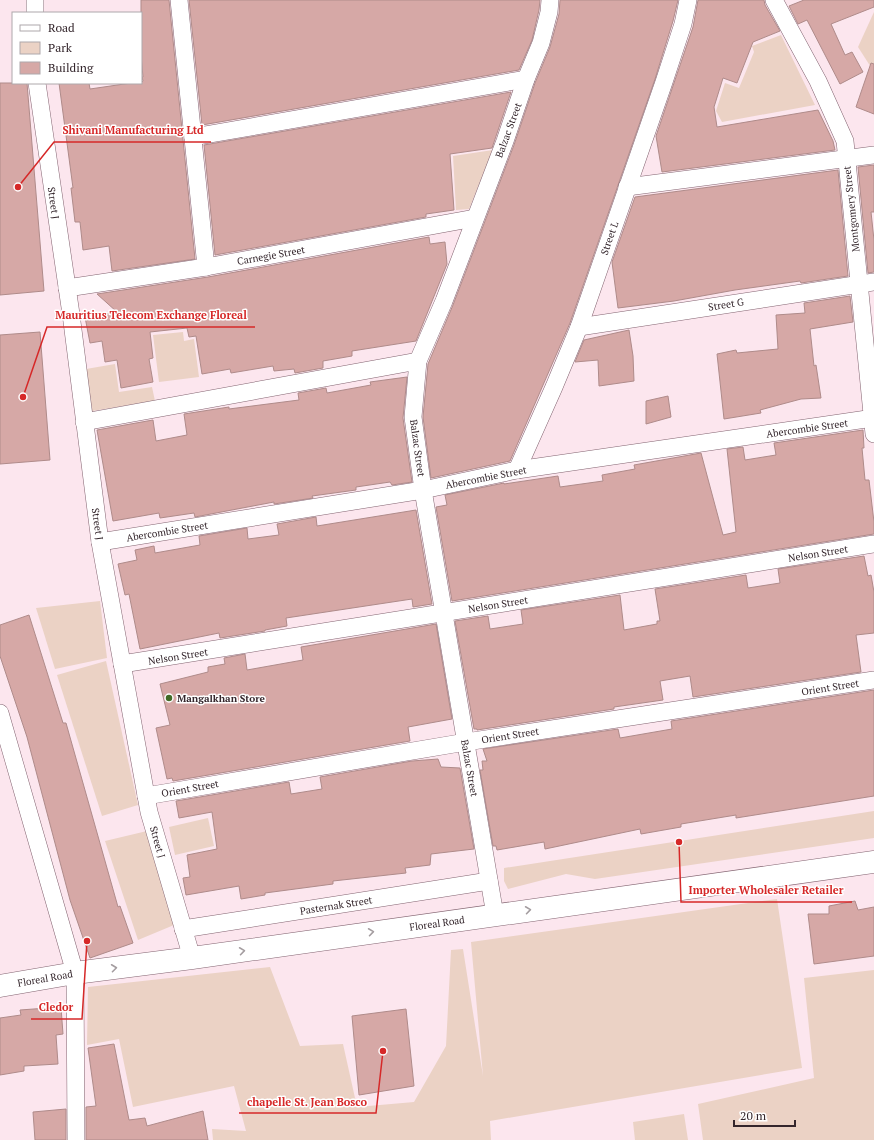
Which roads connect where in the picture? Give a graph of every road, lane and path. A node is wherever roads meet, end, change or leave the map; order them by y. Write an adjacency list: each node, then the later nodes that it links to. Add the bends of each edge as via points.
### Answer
1 (35, 0): 6 (street)
2 (180, 0): 9 (street)
3 (550, 0): 7 (street, Balzac Street, via 541,43)
4 (688, 0): 12 (street, Street L, via 683,24)
5 (774, 0): 11 (street, Montgomery Street, via 818,81 845,141)
6 (35, 12)
7 (526, 79): 9 (street); 13 (street, Balzac Street)
8 (37, 84): 16 (street, Street J)
9 (193, 137): 14 (street)
10 (874, 155): 11 (street)
11 (846, 159): 12 (street); 15 (street, Montgomery Street)
12 (627, 187): 17 (street, Street L)
13 (475, 218): 14 (street, Carnegie Street); 18 (street, Balzac Street)
14 (206, 267): 16 (street, Carnegie Street)
15 (866, 283): 17 (street, Street G); 20 (street, Montgomery Street)
16 (67, 288): 19 (street, Street J)
17 (578, 327): 21 (street, Street L)
18 (418, 361): 19 (street); 22 (street, Balzac Street, via 413,417)
19 (84, 422): 23 (street, Street J)
20 (873, 424): 21 (street, Abercombie Street)
21 (517, 470): 22 (street, Abercombie Street)
22 (423, 490): 23 (street, Abercombie Street); 25 (street, Balzac Street)
23 (100, 542): 26 (street, Street J)
24 (874, 544): 25 (street, Nelson Street)
25 (445, 613): 26 (street, Nelson Street); 29 (street, Balzac Street)
26 (122, 664): 30 (street, Street J)
27 (874, 680): 29 (street, Orient Street)
28 (0, 713): 36 (street)
29 (466, 742): 30 (street, Orient Street); 32 (street, Balzac Street)
30 (146, 796): 34 (street, Street J)
31 (874, 862): 33 (main road, Floreal Road, one-way to 31)
32 (489, 881): 33 (street, Balzac Street); 34 (street, Pasternak Street)
33 (495, 915): 35 (main road, Floreal Road, one-way to 33)
34 (183, 929): 35 (street, Street J)
35 (192, 958): 36 (main road, Floreal Road, one-way to 35)
36 (75, 973): 37 (main road, Floreal Road); 38 (street)
37 (0, 986)
38 (76, 1140)

